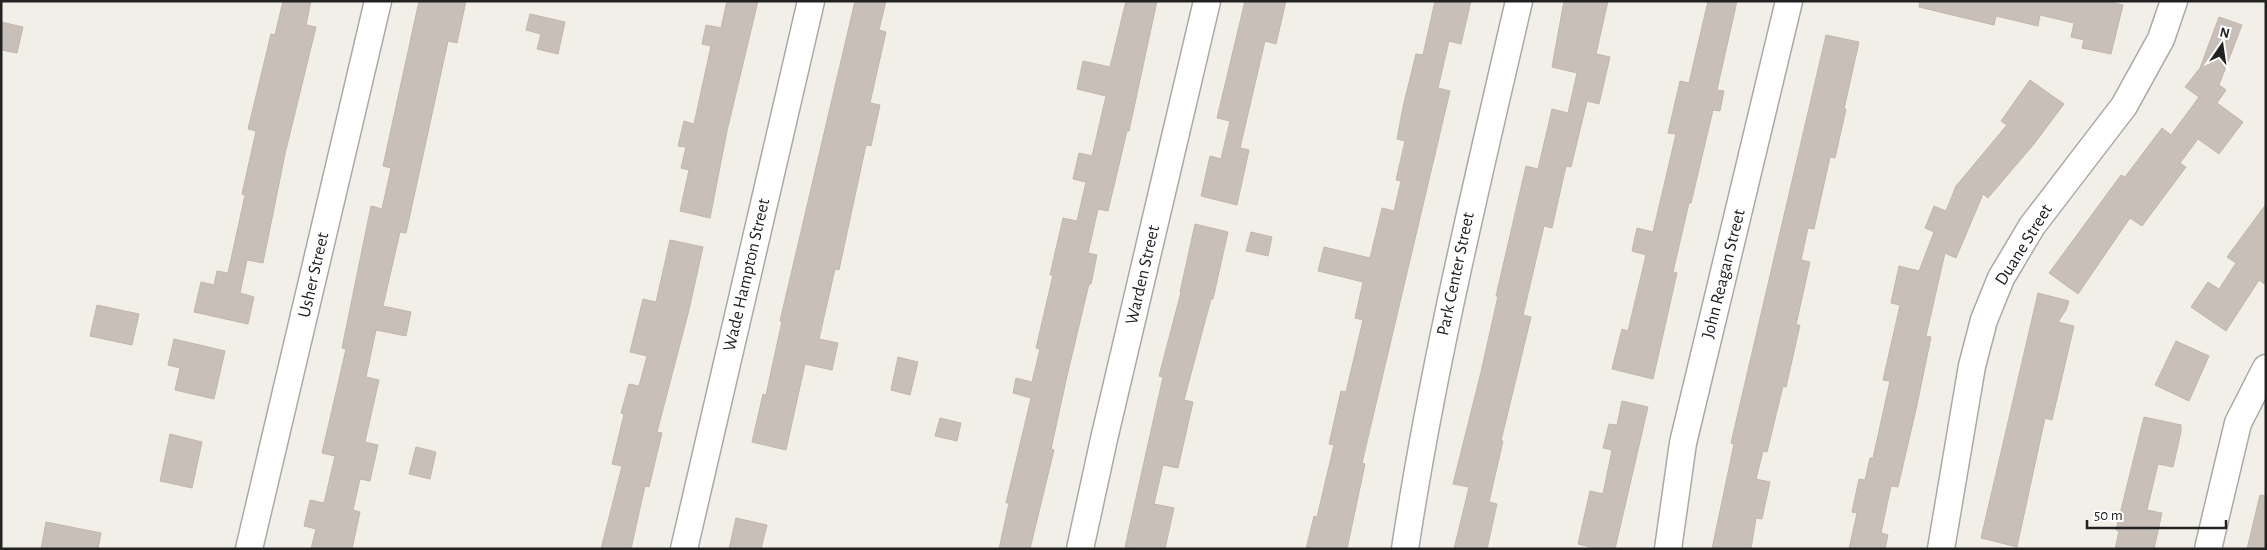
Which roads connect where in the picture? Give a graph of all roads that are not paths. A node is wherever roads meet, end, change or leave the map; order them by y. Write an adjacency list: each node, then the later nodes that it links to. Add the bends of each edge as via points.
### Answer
1 (378, 1): 8 (street, Usher Street)
2 (811, 1): 9 (street, Wade Hampton Street)
3 (1208, 1): 10 (street, Warden Street)
4 (1519, 1): 11 (street, Park Center Street, via 1444,328)
5 (1789, 1): 12 (street, John Reagan Street, via 1683,443)
6 (2174, 1): 13 (street, Duane Street, via 2160,39 2124,106 2032,226 2001,278 1984,320 1972,366)
7 (2266, 368): 14 (street, via 2238,423)
8 (249, 549)
9 (684, 549)
10 (1080, 549)
11 (1405, 549)
12 (1668, 549)
13 (1941, 549)
14 (2208, 549)

